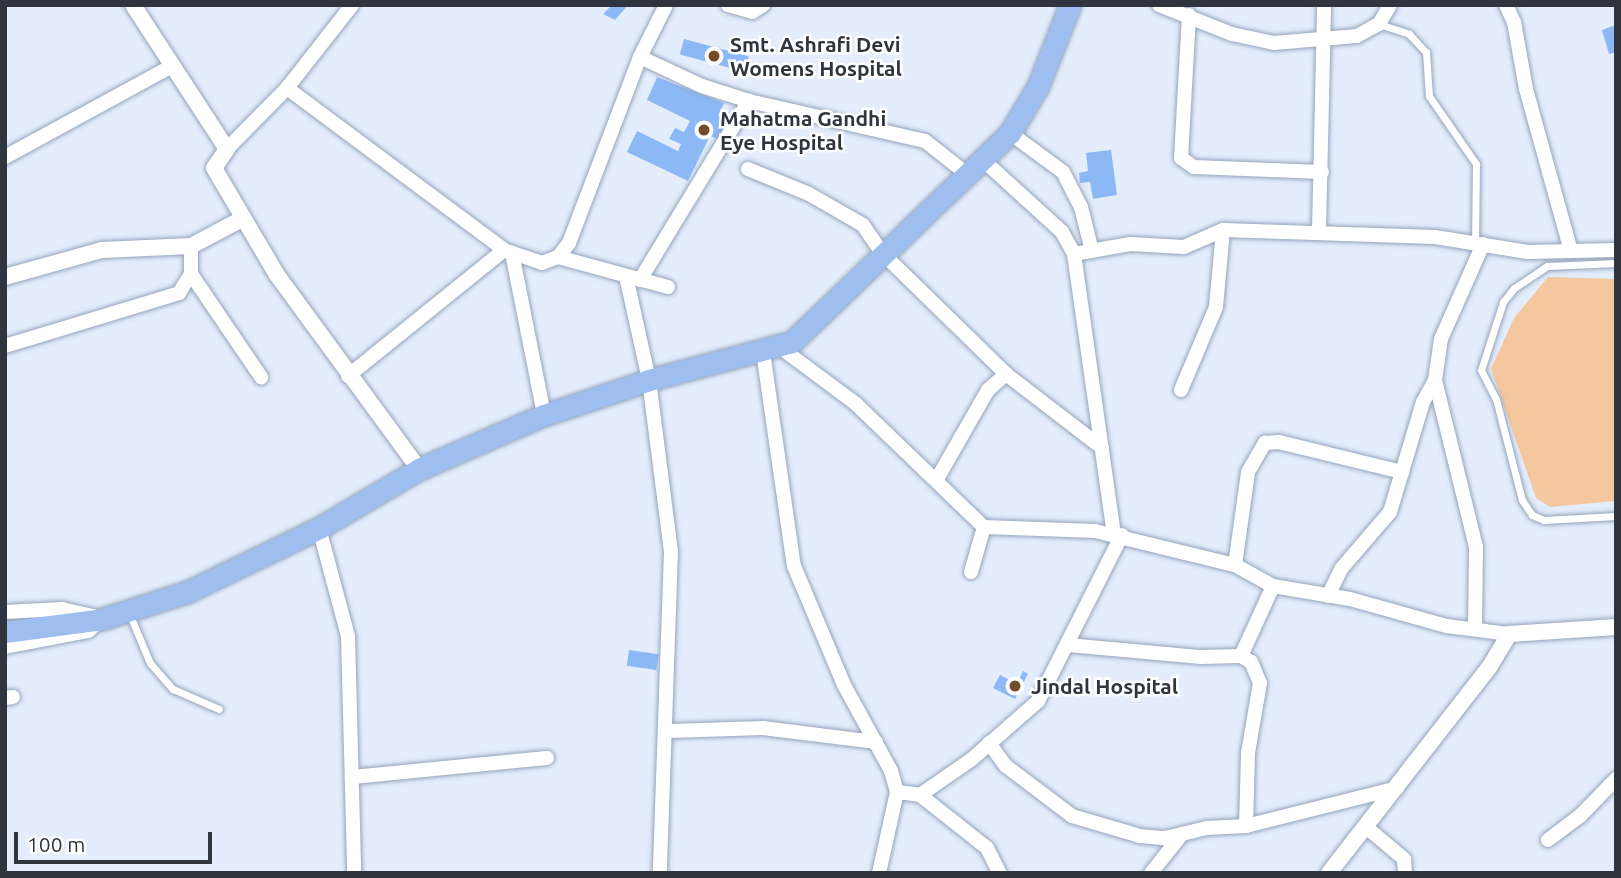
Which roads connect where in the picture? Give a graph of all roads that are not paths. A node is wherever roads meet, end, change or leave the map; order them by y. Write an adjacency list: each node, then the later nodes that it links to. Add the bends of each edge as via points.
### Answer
1 (133, 5): 15 (street)
2 (352, 5): 16 (street)
3 (666, 5): 14 (street)
4 (728, 5): 5 (street, via 752,12)
5 (763, 5)
6 (1070, 5): 18 (main road, via 1038,86)
7 (1159, 5): 11 (street)
8 (1324, 5): 13 (street)
9 (1390, 5): 12 (street)
10 (1506, 5): 34 (street, via 1514,22)
11 (1189, 15): 13 (street, via 1232,34 1275,43); 23 (street, via 1181,158 1194,167)
12 (1380, 24): 13 (street, via 1357,36); 27 (lane, via 1409,34 1426,52 1429,96 1476,164)
13 (1324, 38): 23 (street)
14 (640, 57): 17 (street, via 702,86); 35 (street, via 569,243)
15 (172, 66): 19 (street); 20 (street)
16 (287, 88): 19 (street); 30 (street)
17 (749, 101): 21 (street, via 925,141); 39 (street)
18 (1010, 133): 21 (main road); 31 (street, via 1063,172 1081,207)
19 (227, 149): 24 (street, via 214,167)
20 (5, 157)
21 (975, 167): 32 (main road); 33 (street, via 1062,232)
22 (748, 169): 32 (street, via 847,214 863,225)
23 (1322, 172): 26 (street)
24 (242, 219): 28 (street); 44 (street)
25 (1223, 230): 26 (street); 31 (street, via 1184,247 1130,244); 48 (street, via 1216,307)
26 (1319, 231): 27 (street)
27 (1479, 243): 34 (street); 47 (street, via 1441,339)
28 (191, 246): 37 (street); 38 (street, via 102,250)
29 (1616, 250): 34 (street)
30 (508, 251): 35 (street, via 542,263); 44 (street); 49 (street)
31 (1092, 251): 33 (street)
32 (881, 253): 42 (main road, via 807,328); 43 (street)
33 (1074, 254): 50 (street)
34 (1563, 256): 36 (lane); 54 (lane, via 1514,288 1503,302 1481,370 1496,399 1522,500 1532,515 1544,520)
35 (558, 257): 39 (street)
36 (1616, 263)
37 (191, 274): 41 (street, via 179,292); 45 (street)
38 (5, 277)
39 (633, 278): 40 (street); 46 (street)
40 (668, 287)
41 (5, 346)
42 (772, 350): 46 (main road); 53 (street, via 856,404); 74 (street, via 794,566 844,685)
43 (1006, 374): 50 (street); 53 (street, via 988,390)
44 (348, 376): 51 (street)
45 (261, 377)
46 (649, 380): 49 (main road); 73 (street, via 671,551)
47 (1435, 380): 52 (street, via 1423,402); 66 (street, via 1476,547)
48 (1181, 390)
49 (544, 415): 51 (main road)
50 (1102, 448): 57 (street)
51 (419, 469): 56 (main road)
52 (1402, 472): 58 (street, via 1279,442 1265,443 1248,472); 61 (street, via 1390,512 1341,569)
53 (936, 479): 55 (street)
54 (1616, 516)
55 (984, 527): 57 (street, via 1038,526); 59 (street)
56 (319, 528): 63 (main road, via 187,592); 77 (street, via 348,636)
57 (1118, 535): 58 (street); 69 (street)
58 (1235, 565): 60 (street)
59 (971, 572)
60 (1273, 586): 61 (street); 71 (street)
61 (1328, 596): 66 (street)
62 (5, 612): 64 (street, via 62,609)
63 (128, 613): 64 (main road); 72 (lane, via 150,663 173,689)
64 (102, 619): 67 (main road); 70 (street, via 88,631)
65 (1616, 627): 68 (street)
66 (1475, 629): 68 (street)
67 (5, 632)
68 (1509, 634): 79 (street)
69 (1068, 645): 71 (street, via 1201,657); 75 (street, via 1038,701)
70 (5, 647)
71 (1241, 656): 82 (street, via 1251,662 1260,683 1248,752)
72 (219, 709)
73 (668, 731): 74 (street, via 763,728); 87 (street)
74 (876, 742): 80 (street)
75 (989, 743): 81 (street); 84 (street, via 1006,766 1072,816 1140,836)
76 (547, 758): 77 (street)
77 (352, 777): 86 (street)
78 (1616, 779): 85 (street, via 1580,816)
79 (1398, 788): 82 (street); 83 (street)
80 (897, 792): 81 (street); 88 (street)
81 (920, 795): 89 (street, via 987,848)
82 (1245, 826): 84 (street)
83 (1366, 827): 91 (street); 92 (street, via 1404,859)
84 (1182, 834): 90 (street)
85 (1548, 840)
86 (354, 873)
87 (660, 873)
88 (879, 873)
89 (1000, 873)
90 (1151, 873)
91 (1329, 873)
92 (1405, 873)

